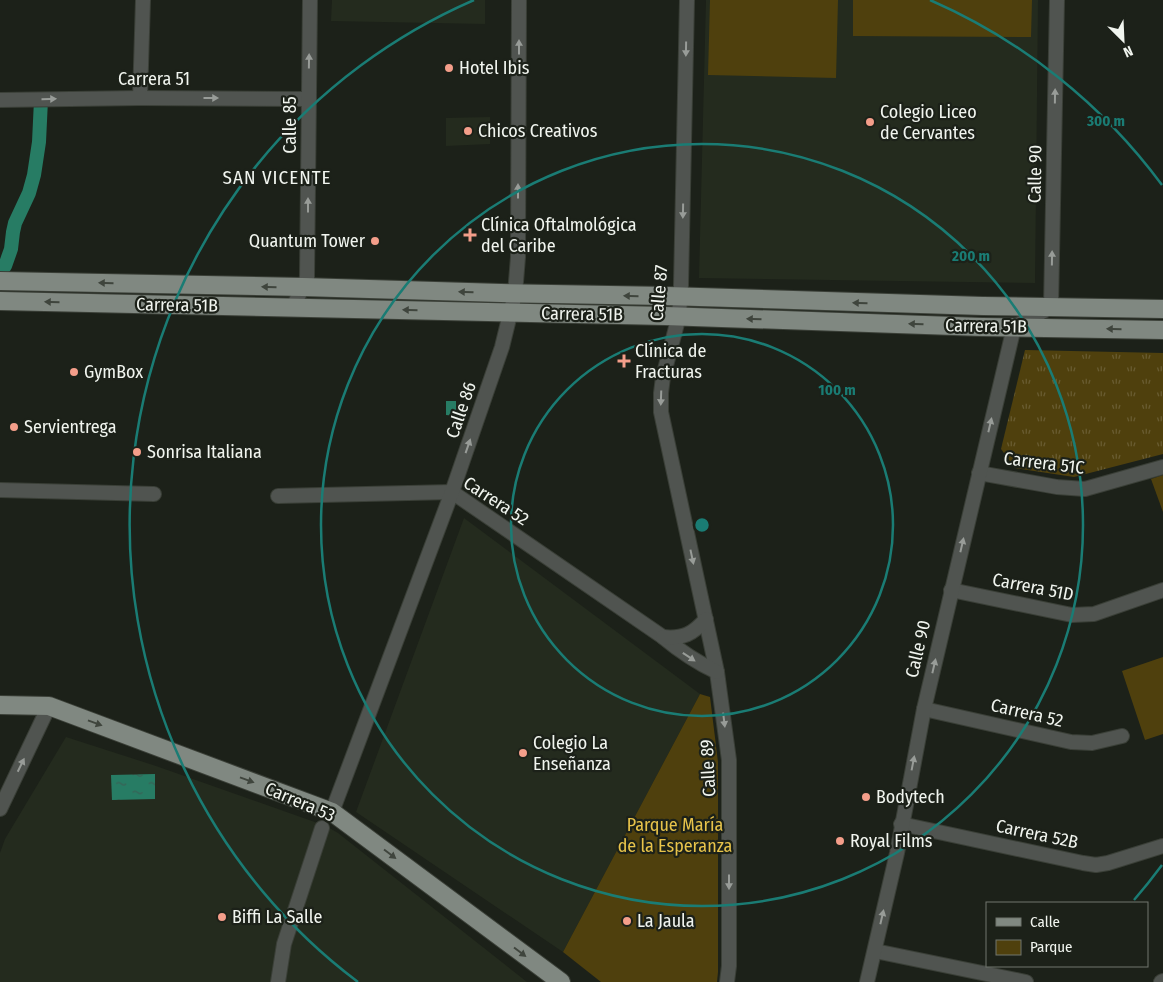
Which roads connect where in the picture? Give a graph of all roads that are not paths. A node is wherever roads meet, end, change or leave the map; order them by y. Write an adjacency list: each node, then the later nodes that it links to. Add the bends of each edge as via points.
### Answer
1 (143, 0): 6 (street)
2 (310, 0): 7 (street, Calle 85, one-way to 2)
3 (519, 0): 11 (street, Calle 86, one-way to 3)
4 (687, 0): 12 (street, Calle 87, one-way to 12)
5 (1057, 0): 16 (street, Calle 90, one-way to 5)
6 (140, 98): 7 (street, Carrera 51, one-way to 7); 8 (street, Carrera 51, one-way to 6)
7 (309, 99): 10 (street, Calle 85, one-way to 7, via 307,278)
8 (0, 100)
9 (0, 281): 10 (main road, Carrera 51B, one-way to 9)
10 (303, 287): 11 (main road, Carrera 51B, one-way to 10); 15 (street, Calle 85)
11 (515, 294): 12 (main road, Carrera 51B, one-way to 11); 18 (street, Calle 86)
12 (680, 297): 14 (main road, Carrera 51B, one-way to 12); 19 (street, Calle 87)
13 (0, 301): 15 (main road, Carrera 51B, one-way to 13)
14 (998, 306): 16 (main road, Carrera 51B); 20 (street)
15 (293, 307): 18 (main road, Carrera 51B, one-way to 15)
16 (1051, 307): 17 (main road, Carrera 51B); 20 (street)
17 (1163, 309)
18 (511, 312): 19 (main road, Carrera 51B); 25 (street, Calle 86, one-way to 18)
19 (679, 316): 20 (main road, Carrera 51B, one-way to 19); 30 (street, Calle 87, one-way to 30, via 663,377 661,412)
20 (1014, 327): 21 (main road, Carrera 51B, one-way to 20); 23 (street, Calle 90, one-way to 20)
21 (1163, 330)
22 (1163, 467): 23 (street, Carrera 51C, via 1085,489)
23 (979, 473): 28 (street, Calle 90, one-way to 23)
24 (3, 490): 26 (street)
25 (452, 492): 27 (street, Carrera 52); 31 (street, Carrera 52); 38 (street, Calle 86)
26 (154, 494)
27 (278, 496)
28 (951, 590): 29 (street, Carrera 51D, via 1072,615 1094,614); 35 (street, Calle 90, one-way to 28)
29 (1163, 590)
30 (706, 619): 31 (street, via 682,637); 32 (street, Calle 87)
31 (663, 637): 32 (street, Carrera 52, one-way to 32, via 698,663)
32 (717, 672): 45 (street, Calle 89, one-way to 45, via 729,760)
33 (0, 705): 34 (main road, Carrera 53)
34 (49, 706): 37 (street, one-way to 34); 38 (main road, Carrera 53, one-way to 38)
35 (924, 709): 36 (street, Carrera 52, via 1072,742 1092,743); 39 (street, Calle 90, one-way to 35)
36 (1122, 736)
37 (0, 809)
38 (332, 812): 44 (main road, Carrera 53, one-way to 44)
39 (901, 824): 41 (street, Carrera 52B, via 1096,865); 42 (street, Calle 90, one-way to 39)
40 (322, 828): 43 (street, via 284,944)
41 (1163, 846)
42 (875, 951): 46 (street, Calle 90); 47 (street)
43 (278, 982)
44 (561, 982)
45 (727, 982)
46 (867, 982)
47 (1026, 982)

